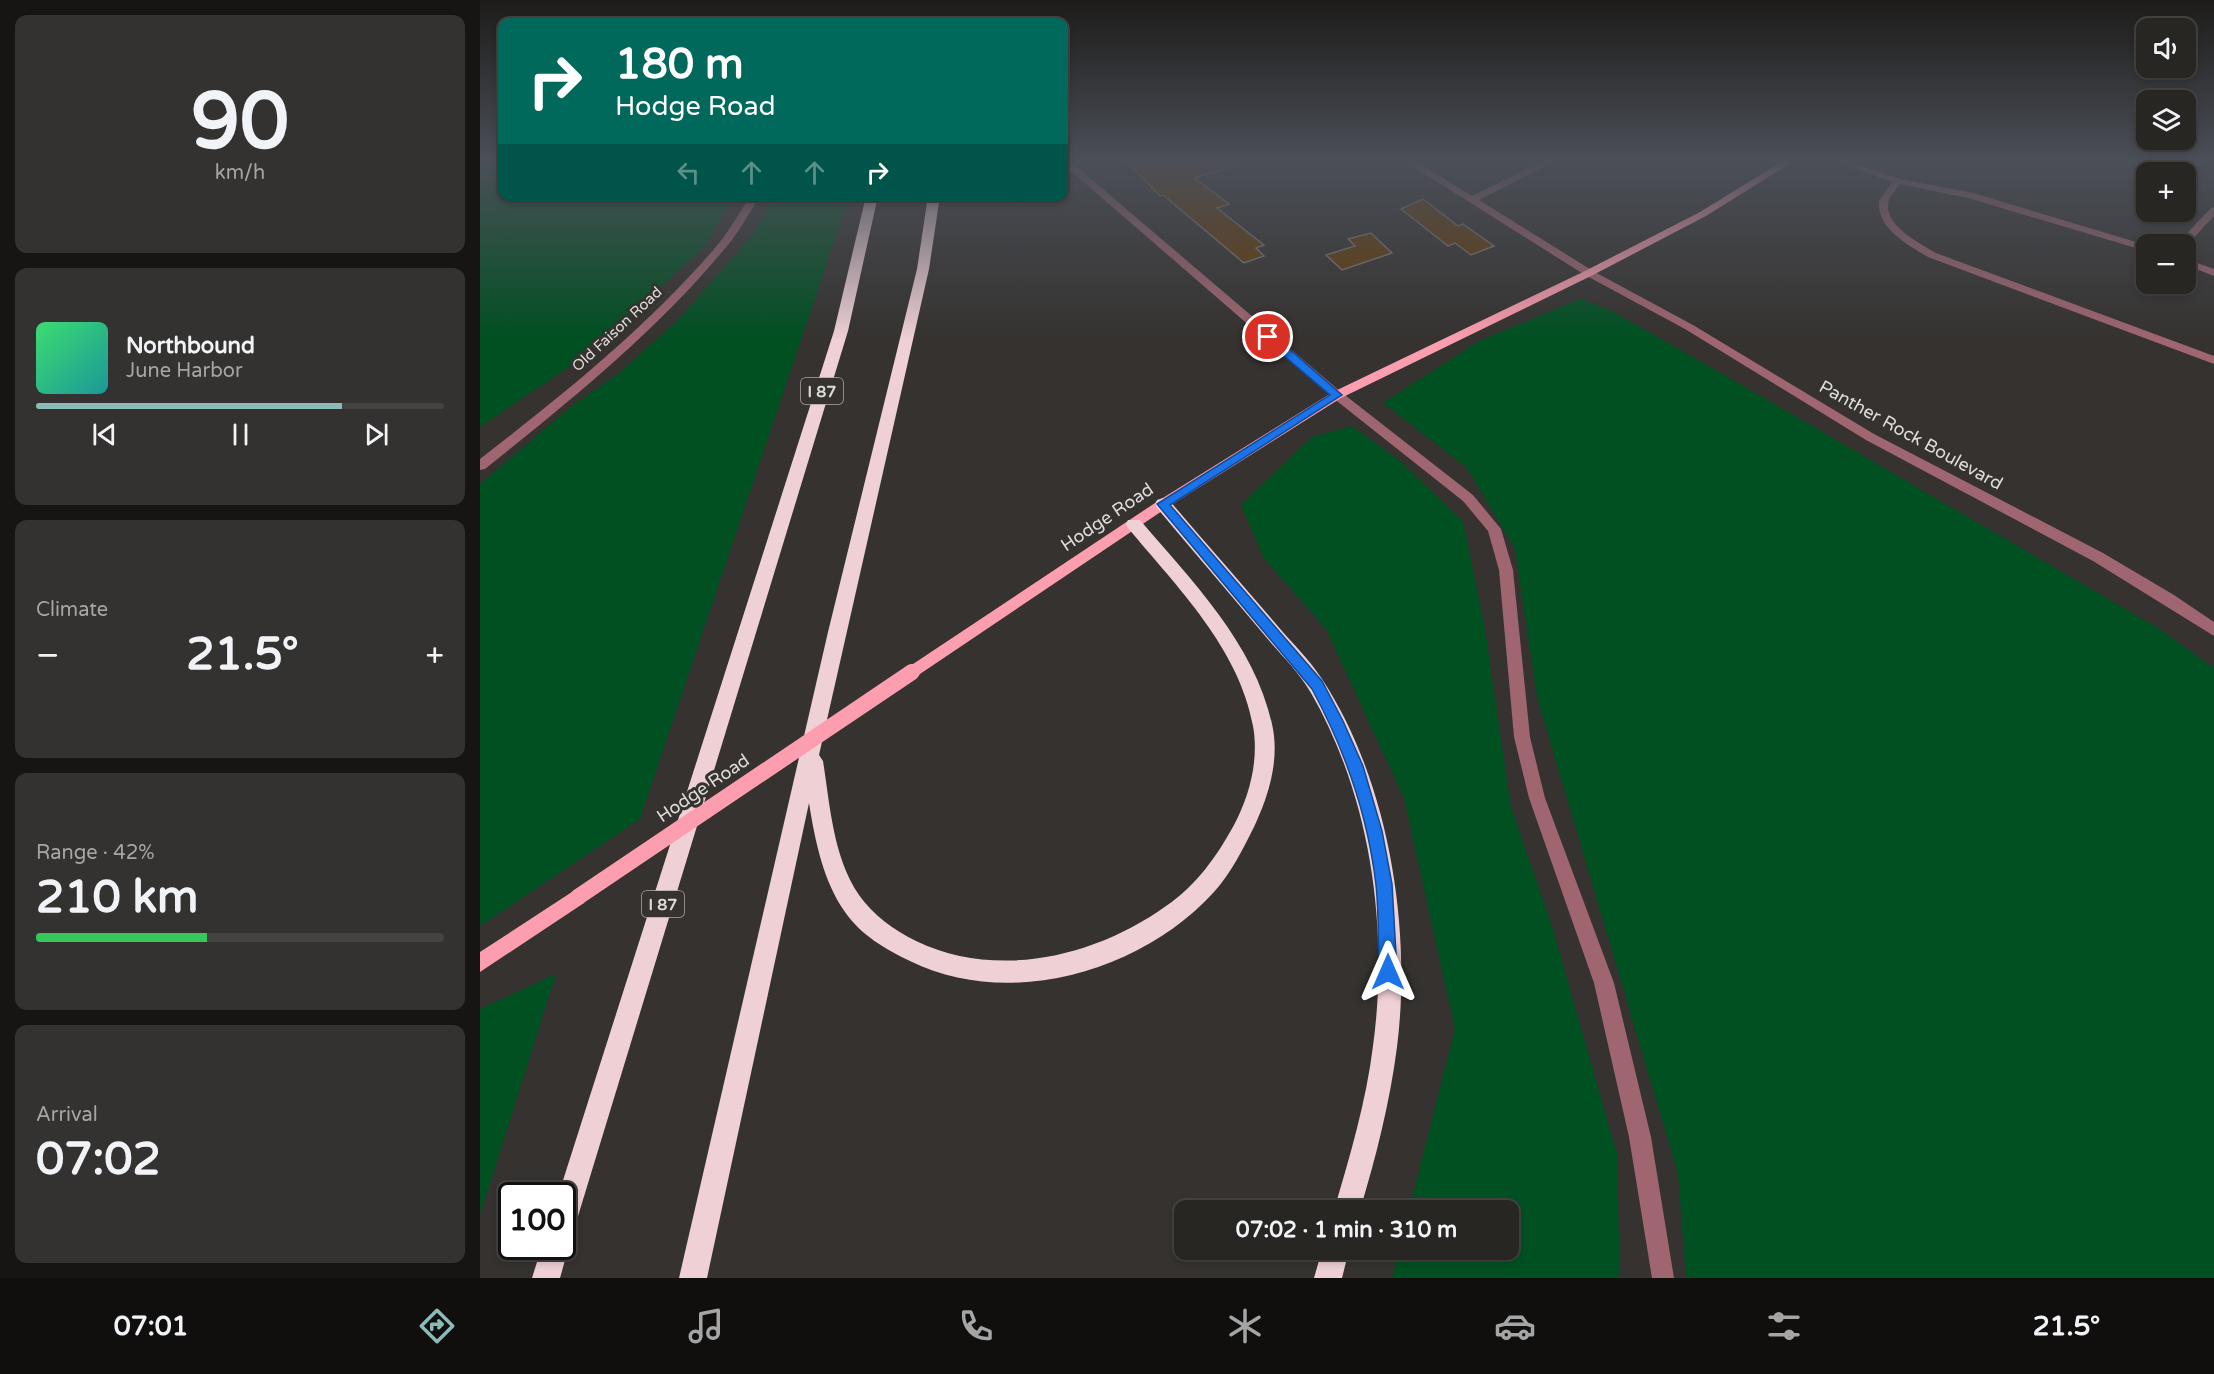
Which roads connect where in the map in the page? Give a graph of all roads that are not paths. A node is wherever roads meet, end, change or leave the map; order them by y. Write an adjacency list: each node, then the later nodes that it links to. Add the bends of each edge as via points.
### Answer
1 (739, 221): 17 (street, Old Faison Road, via 725,242 648,326)
2 (866, 221): 23 (highway, I 87, via 841,331)
3 (930, 221): 21 (highway, via 923,269)
4 (1134, 221): 16 (street)
5 (1505, 221): 13 (street, Panther Rock Boulevard)
6 (1690, 221): 13 (main road, Hodge Road)
7 (1888, 221): 15 (street, via 1896,231 1932,255)
8 (2055, 221): 11 (street)
9 (2204, 221): 10 (street)
10 (2191, 234)
11 (2136, 245)
12 (2196, 266): 14 (street)
13 (1589, 273): 16 (main road, Hodge Road); 20 (street, Panther Rock Boulevard, via 1689,327 1870,437 2098,558)
14 (2214, 273)
15 (2214, 360)
16 (1337, 395): 18 (main road, Hodge Road); 30 (street, via 1468,498 1494,529 1506,570 1522,737 1537,798 1604,983 1640,1137)
17 (480, 466)
18 (1163, 504): 19 (main road, Hodge Road); 24 (highway, via 1317,685 1356,766 1374,831 1384,884 1389,949 1387,1018 1377,1095)
19 (1134, 524): 21 (highway, via 1239,659 1264,726 1262,778 1248,819 1229,855 1205,886 1165,920 1125,944 1039,970 993,973 950,967 911,952 874,928 848,897 822,821); 22 (main road, Hodge Road, bridge)
20 (2214, 630)
21 (811, 751): 28 (highway)
22 (480, 963)
23 (576, 1182)
24 (1350, 1200)
25 (552, 1260): 27 (highway)
26 (1333, 1260): 29 (highway)
27 (547, 1277)
28 (693, 1278)
29 (1328, 1278)
30 (1664, 1278)

